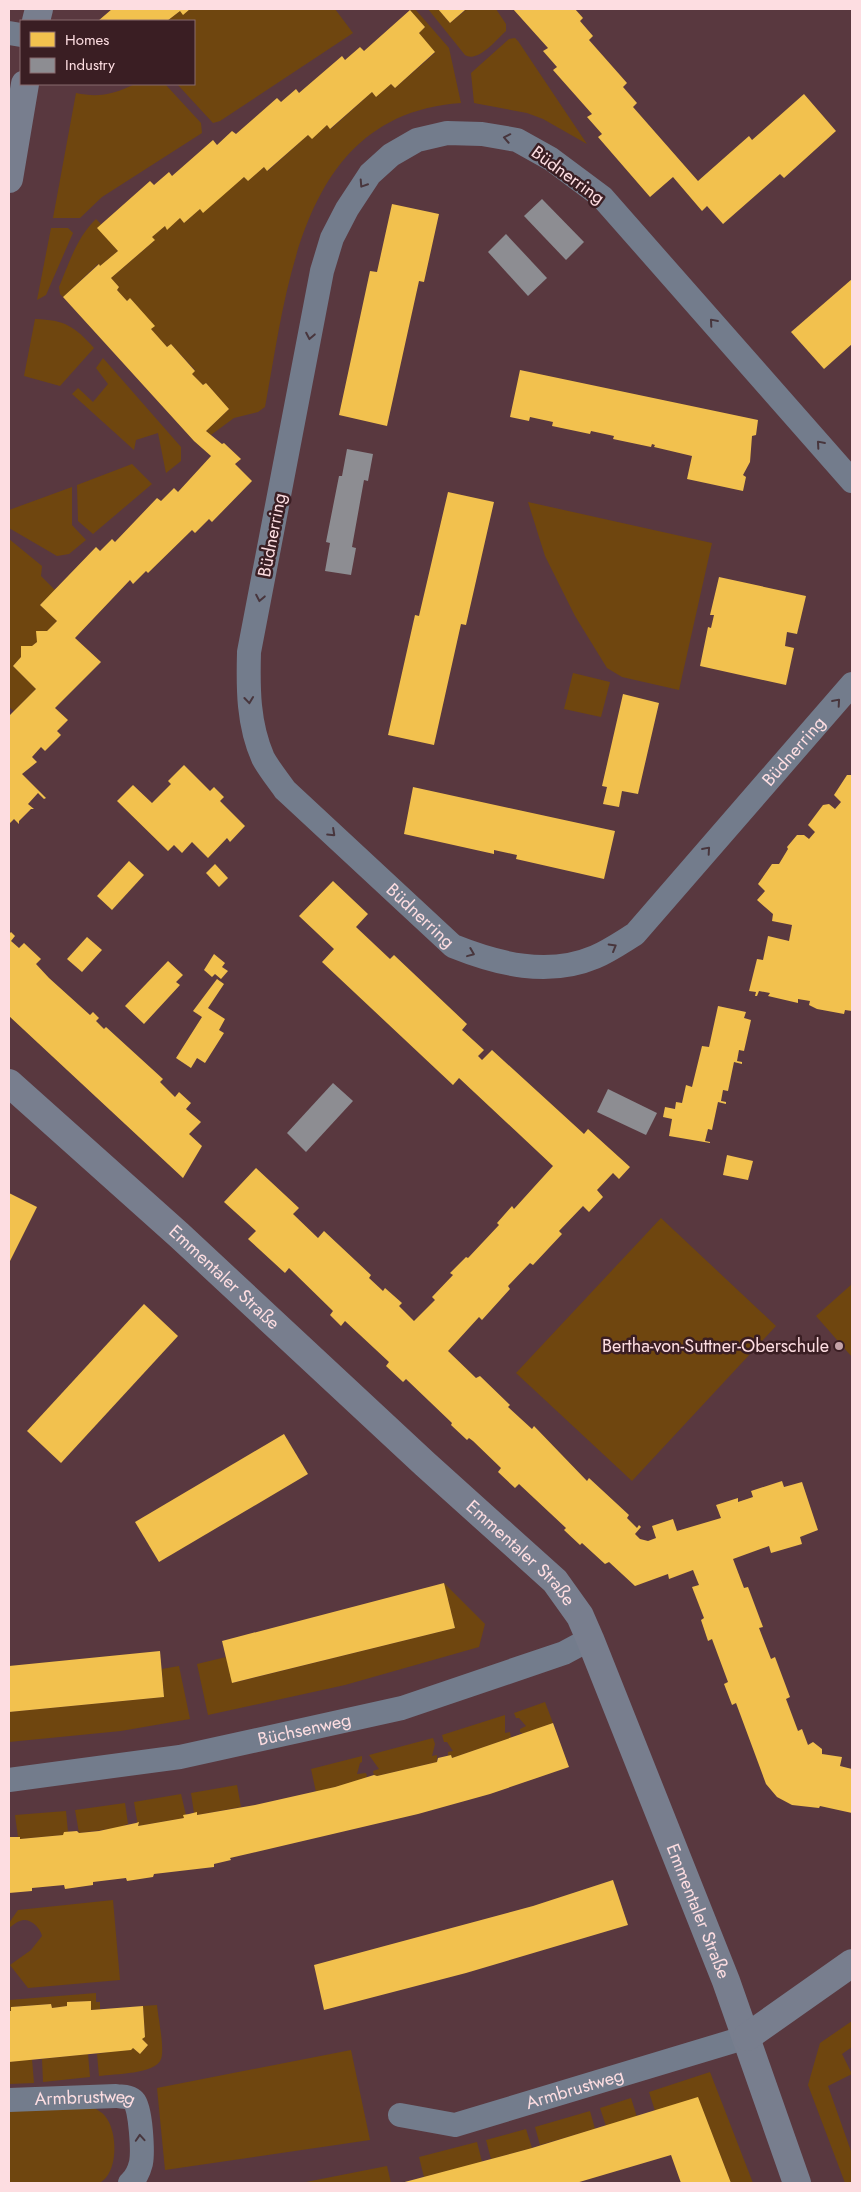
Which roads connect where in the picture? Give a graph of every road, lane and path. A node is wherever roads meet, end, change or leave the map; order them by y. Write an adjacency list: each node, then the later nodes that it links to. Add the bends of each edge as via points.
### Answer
1 (26, 85): 2 (street)
2 (9, 179)
3 (852, 481): 4 (street, Büdnerring, one-way to 4, via 602,197 551,159 516,140 482,134 447,133 417,140 390,155 370,174 332,238 322,271 249,652 248,695 254,732 264,759 285,790 453,946 486,960 533,968 569,965 596,957 635,934)
4 (852, 684)
5 (9, 1083): 6 (street, Emmentaler Straße, via 179,1234 555,1581 580,1616)
6 (590, 1639): 7 (street, Büchsenweg, via 564,1653 402,1708 180,1757); 9 (street, Emmentaler Straße)
7 (9, 1780)
8 (852, 1963): 9 (street)
9 (747, 2037): 11 (street, Armbrustweg, via 455,2125); 13 (street, Emmentaler Straße)
10 (9, 2100): 12 (street, Armbrustweg, one-way to 10, via 136,2178 142,2162 138,2108 134,2100 116,2096)
11 (400, 2116)
12 (130, 2183)
13 (797, 2183)

